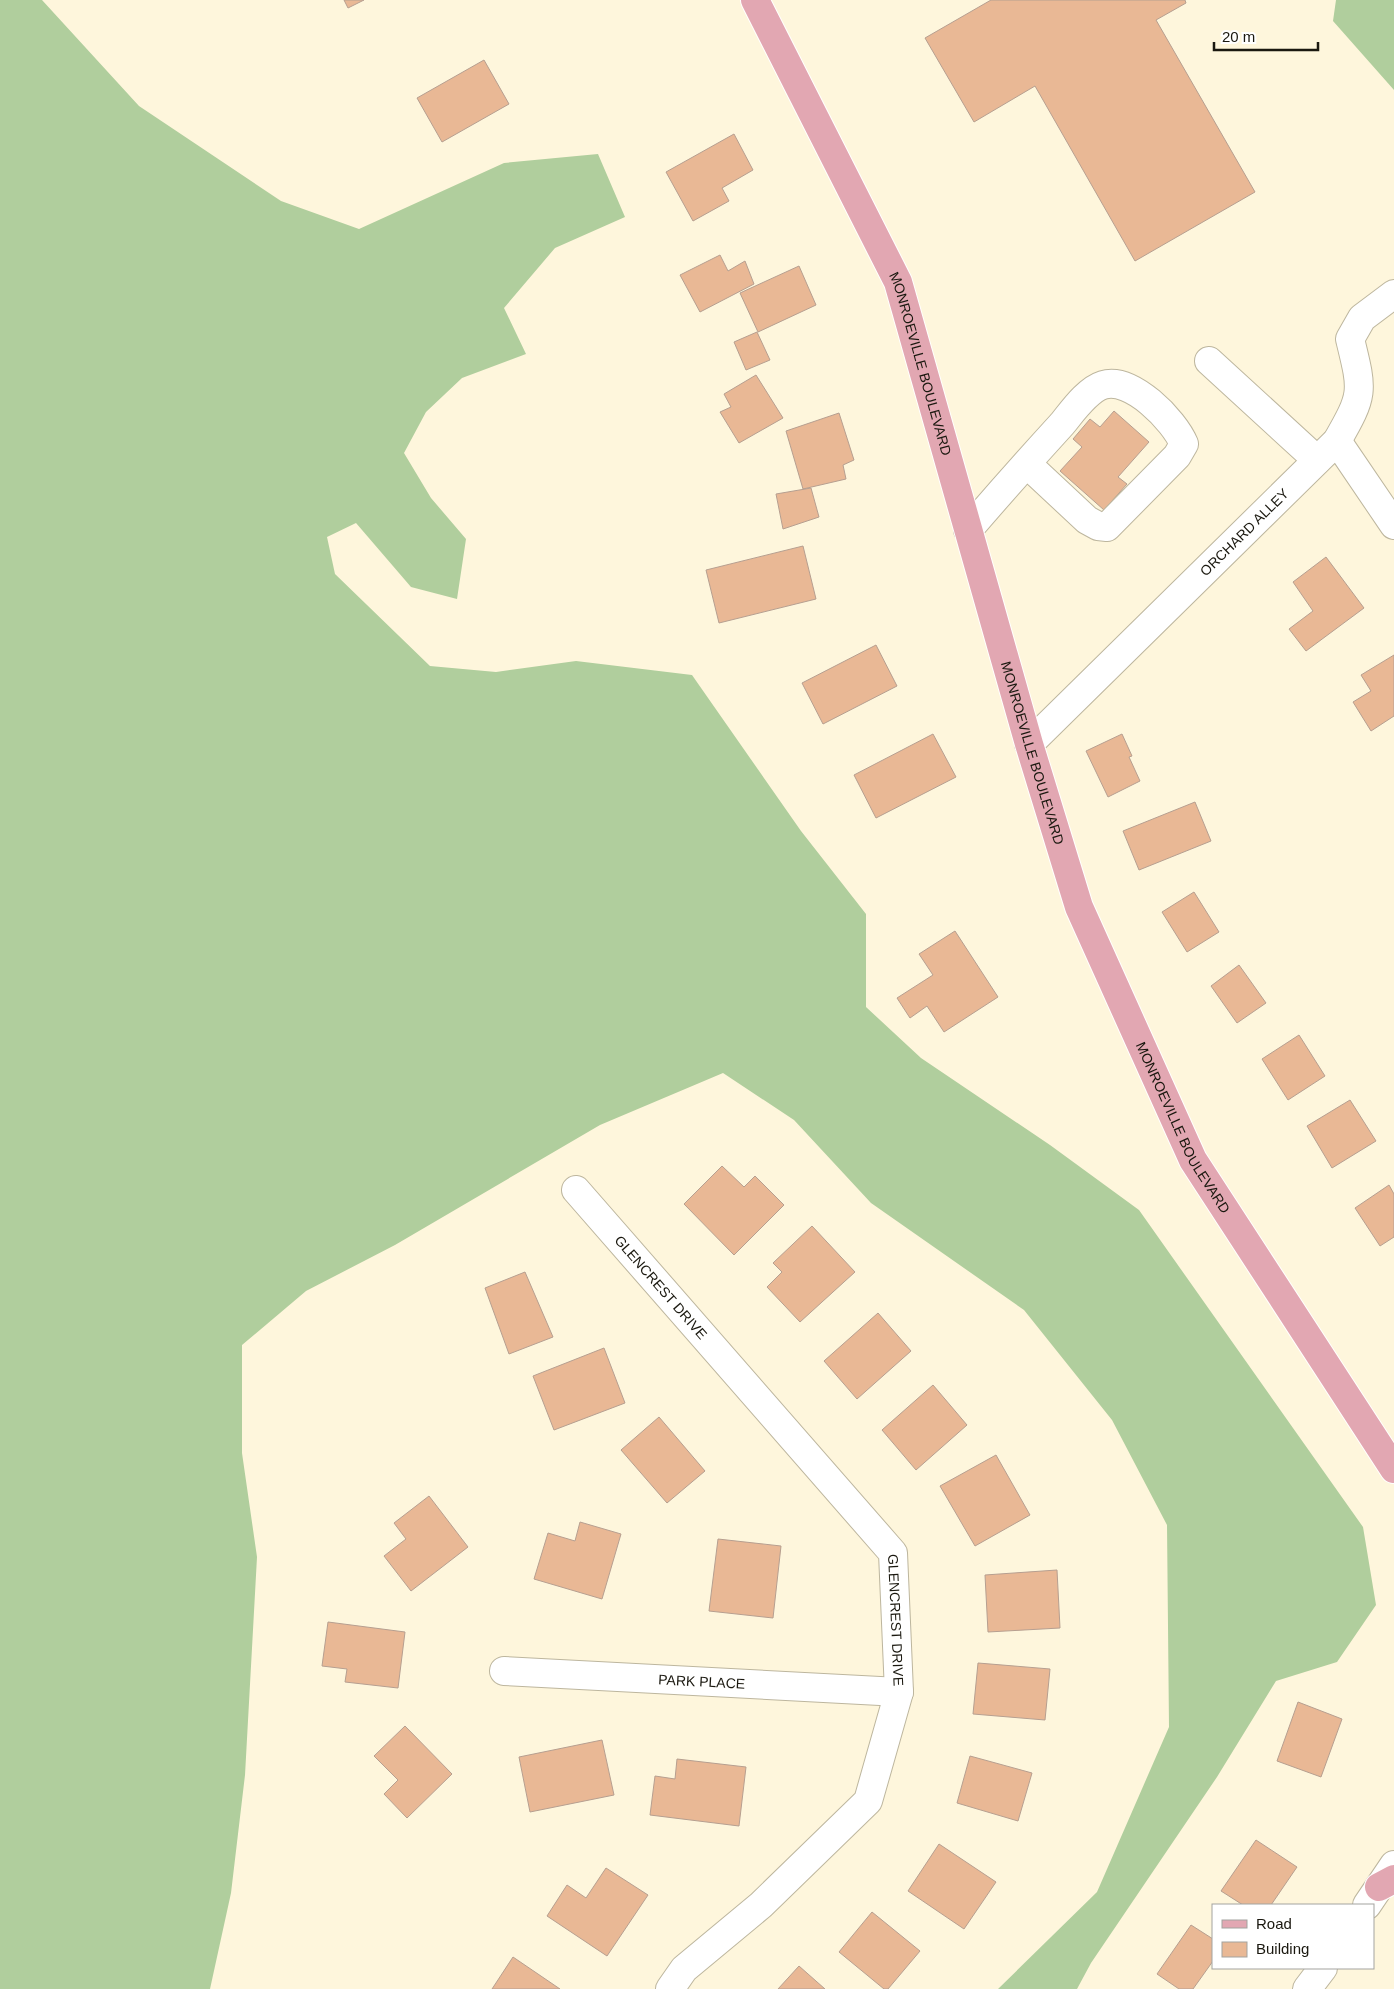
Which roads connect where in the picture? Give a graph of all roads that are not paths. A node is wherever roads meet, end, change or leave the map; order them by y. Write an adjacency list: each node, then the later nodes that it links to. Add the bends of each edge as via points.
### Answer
1 (756, 0): 8 (main road, MONROEVILLE BOULEVARD, via 898,282)
2 (1394, 294): 4 (street, ORCHARD ALLEY, via 1362,318 1350,339 1360,388 1356,408)
3 (1209, 360): 5 (street)
4 (1336, 441): 5 (street, ORCHARD ALLEY); 7 (street)
5 (1317, 460): 9 (street, ORCHARD ALLEY)
6 (1026, 464): 6 (street, via 1088,395 1103,385 1123,385 1141,393 1180,434 1184,444 1177,456 1107,528 1086,520); 8 (street)
7 (1394, 525)
8 (968, 530): 9 (main road, MONROEVILLE BOULEVARD)
9 (1029, 744): 11 (main road, MONROEVILLE BOULEVARD, via 1079,907 1193,1160)
10 (576, 1190): 13 (street, GLENCREST DRIVE, via 893,1553)
11 (1394, 1469)
12 (504, 1671): 13 (street, PARK PLACE)
13 (899, 1692): 17 (street, GLENCREST DRIVE, via 868,1801 761,1905 684,1968)
14 (1394, 1865): 15 (street)
15 (1380, 1891)
16 (1321, 1969): 18 (street)
17 (670, 1989)
18 (1307, 1989)

